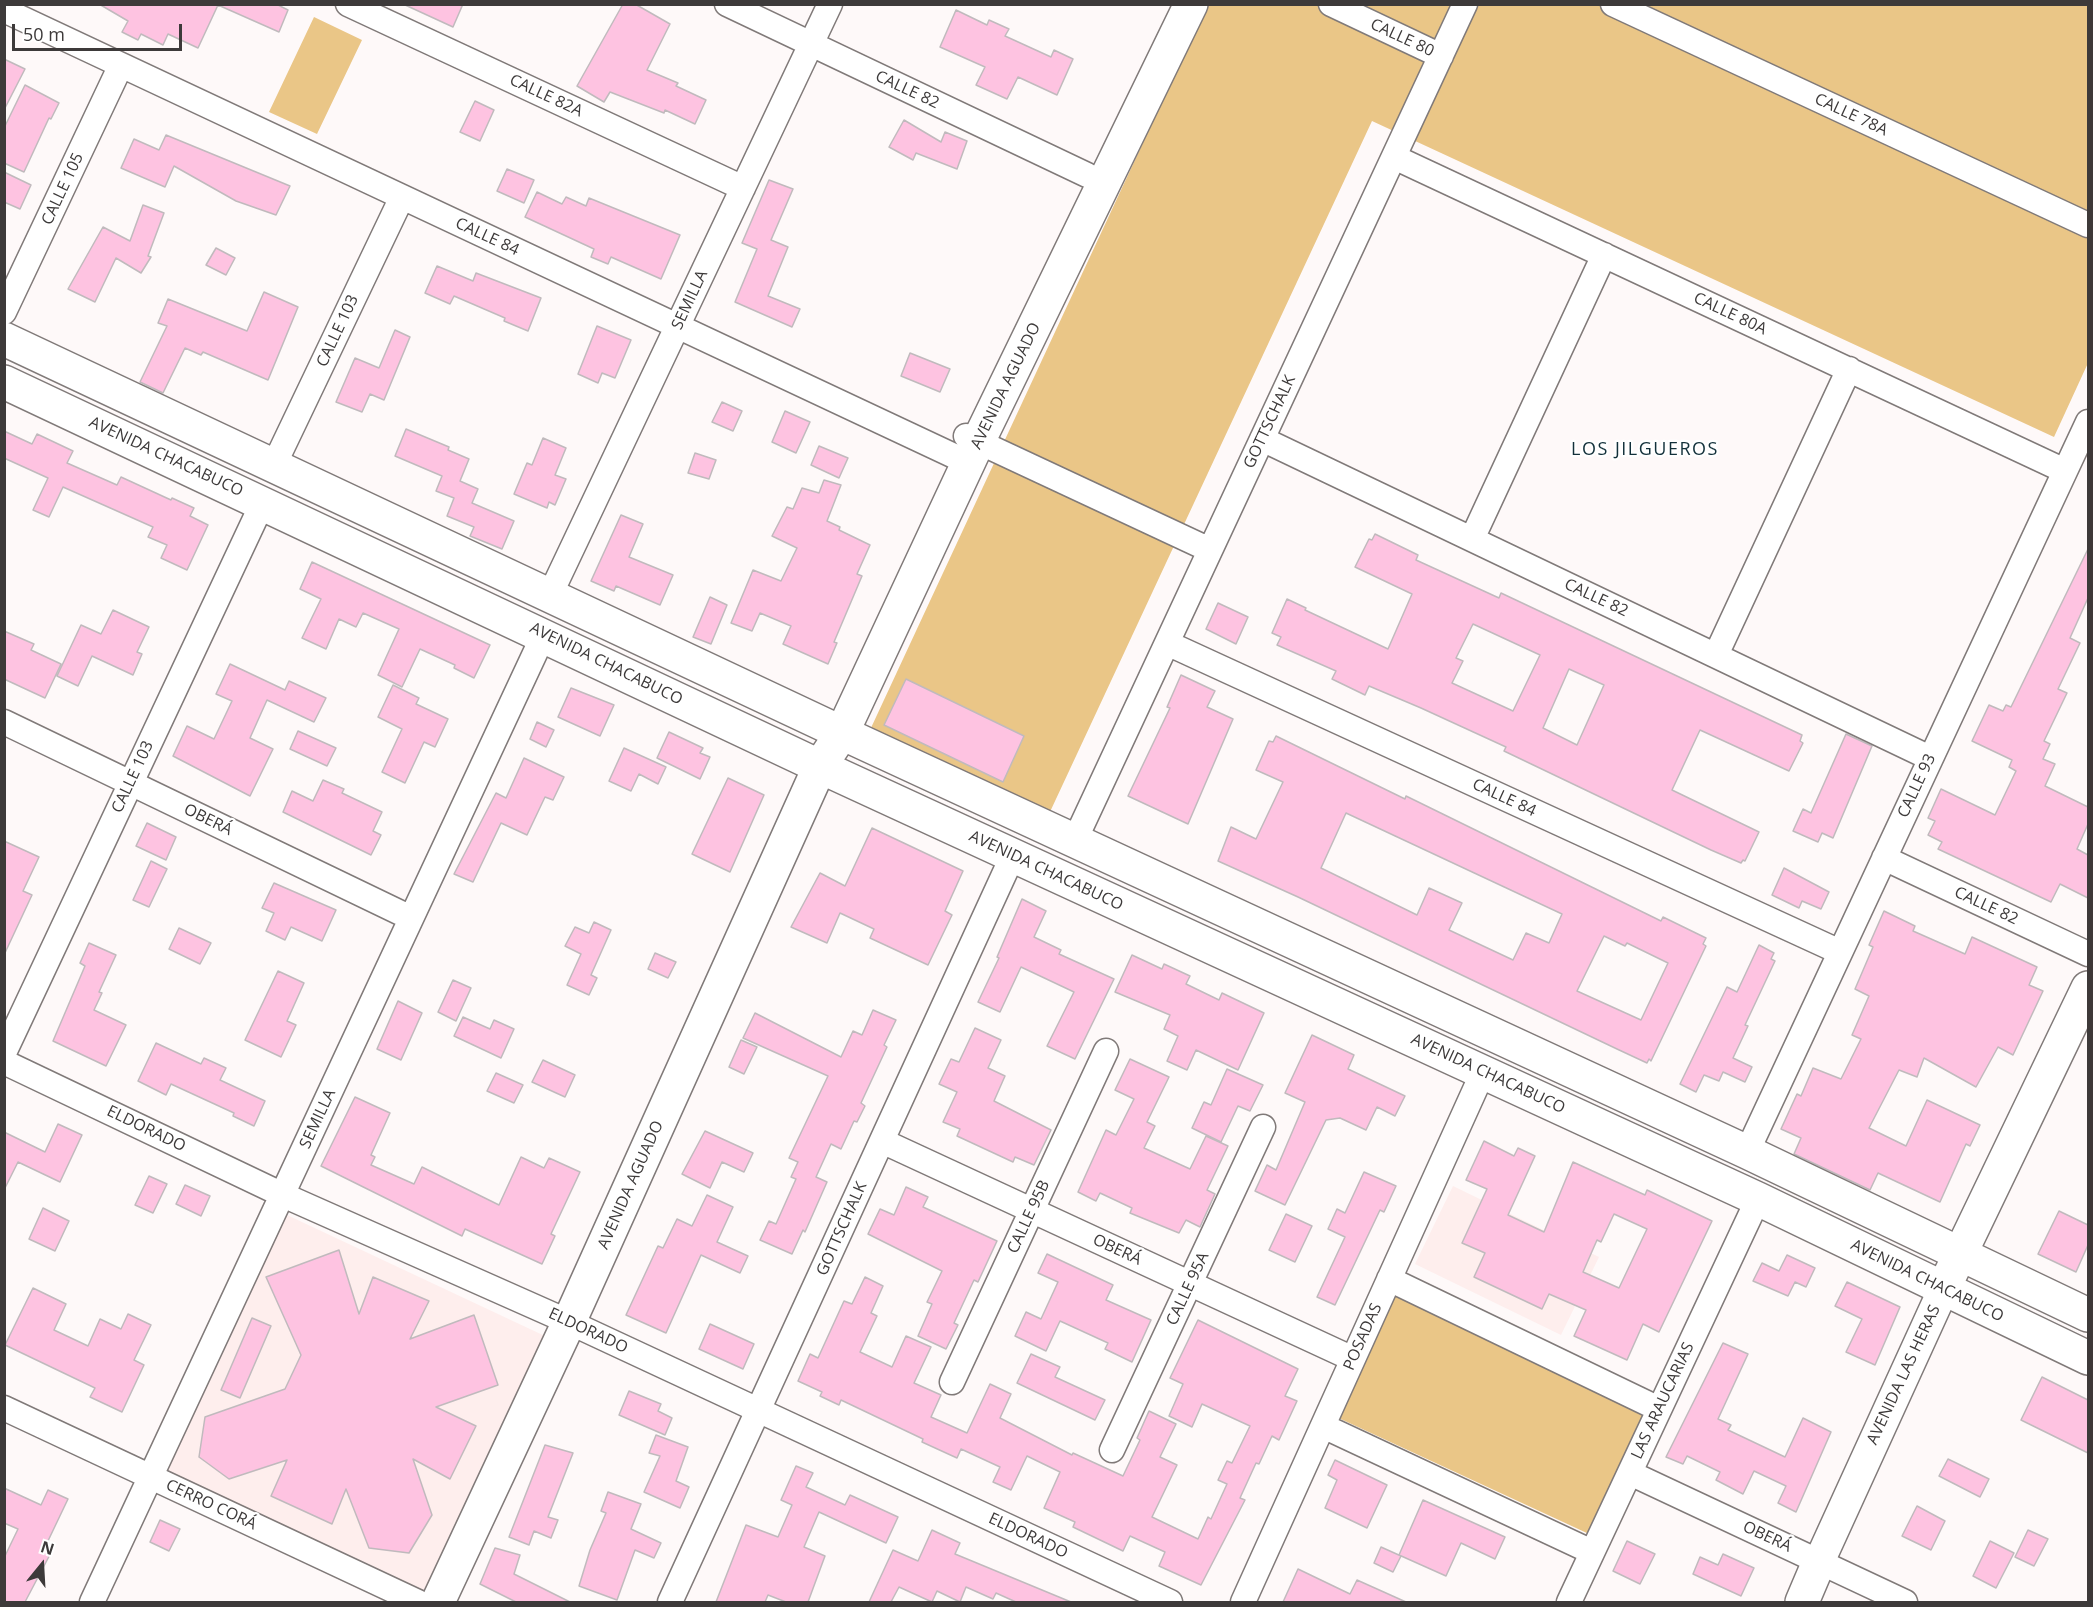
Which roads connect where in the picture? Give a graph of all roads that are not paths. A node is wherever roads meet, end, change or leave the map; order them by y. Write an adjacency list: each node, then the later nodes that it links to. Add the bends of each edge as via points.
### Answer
1 (348, 4): 15 (street, CALLE 82A)
2 (727, 4): 10 (street, CALLE 82)
3 (830, 4): 10 (street, SEMILLA)
4 (1169, 4): 14 (main road, AVENIDA AGUADO)
5 (1191, 4): 26 (main road, AVENIDA AGUADO)
6 (1331, 4): 11 (street, CALLE 80)
7 (1465, 4): 11 (street, GOTTSCHALK)
8 (1613, 4): 17 (street, CALLE 78A)
9 (4, 10): 12 (street, CALLE 84)
10 (811, 44): 14 (street, CALLE 82); 15 (street, SEMILLA)
11 (1441, 56): 13 (street, GOTTSCHALK)
12 (121, 65): 16 (street, CALLE 84); 19 (street, CALLE 105)
13 (1394, 157): 18 (street, CALLE 80A); 25 (street, GOTTSCHALK)
14 (1087, 175): 26 (main road, AVENIDA AGUADO)
15 (743, 188): 20 (street, SEMILLA)
16 (402, 197): 20 (street, CALLE 84); 27 (street, CALLE 103)
17 (2088, 225)
18 (1604, 255): 22 (street, CALLE 80A); 30 (street)
19 (4, 312)
20 (678, 326): 26 (street, CALLE 84); 32 (street, SEMILLA)
21 (4, 339): 27 (main road, AVENIDA CHACABUCO)
22 (1849, 369): 28 (street, CALLE 80A); 35 (street)
23 (4, 382): 29 (main road, AVENIDA CHACABUCO)
24 (2088, 422): 28 (street, CALLE 93)
25 (1262, 439): 30 (street, CALLE 82); 31 (street, GOTTSCHALK)
26 (967, 450): 31 (street); 37 (main road, AVENIDA AGUADO)
27 (274, 465): 32 (main road, AVENIDA CHACABUCO)
28 (2065, 471): 38 (street, CALLE 93)
29 (262, 502): 33 (main road, AVENIDA CHACABUCO); 40 (street, CALLE 103)
30 (1472, 539): 35 (street, CALLE 82)
31 (1210, 550): 34 (street, GOTTSCHALK)
32 (550, 595): 37 (main road, AVENIDA CHACABUCO)
33 (544, 634): 39 (main road, AVENIDA CHACABUCO); 44 (street, SEMILLA)
34 (1167, 643): 41 (street, GOTTSCHALK); 45 (street, CALLE 84)
35 (1716, 654): 38 (street, CALLE 82)
36 (4, 722): 40 (street, OBERÁ)
37 (834, 729): 39 (main road, AVENIDA AGUADO); 41 (main road, AVENIDA CHACABUCO)
38 (1930, 758): 43 (street, CALLE 93)
39 (820, 766): 42 (main road, AVENIDA CHACABUCO); 63 (main road, AVENIDA AGUADO)
40 (131, 783): 44 (street, OBERÁ); 50 (street, CALLE 103)
41 (1075, 840): 55 (main road, AVENIDA CHACABUCO)
42 (1013, 855): 52 (main road, AVENIDA CHACABUCO); 54 (street, GOTTSCHALK)
43 (1884, 858): 45 (street, CALLE 93); 46 (street, CALLE 82)
44 (411, 918): 56 (street, SEMILLA)
45 (1840, 952): 55 (street, CALLE 93)
46 (2088, 954)
47 (2088, 988): 59 (main road, AVENIDA LAS HERAS)
48 (2088, 1013): 59 (main road, AVENIDA LAS HERAS)
49 (1106, 1051): 58 (street, CALLE 95B)
50 (4, 1053)
51 (4, 1062): 56 (street, ELDORADO)
52 (1483, 1072): 57 (main road, AVENIDA CHACABUCO); 60 (street, POSADAS)
53 (1263, 1127): 61 (street, CALLE 95A)
54 (882, 1141): 58 (street, OBERÁ); 69 (street, GOTTSCHALK)
55 (1747, 1152): 59 (main road, AVENIDA CHACABUCO)
56 (283, 1195): 63 (street, ELDORADO); 73 (street, SEMILLA)
57 (1758, 1199): 59 (main road, AVENIDA CHACABUCO); 68 (street, LAS ARAUCARIAS)
58 (1032, 1210): 61 (street, OBERÁ); 66 (street, CALLE 95B)
59 (1956, 1269): 62 (main road, AVENIDA CHACABUCO); 64 (main road, AVENIDA CHACABUCO); 75 (street, AVENIDA LAS HERAS)
60 (1389, 1279): 65 (street, POSADAS); 68 (street)
61 (1190, 1284): 65 (street, OBERÁ); 71 (street, CALLE 95A)
62 (2088, 1315)
63 (569, 1322): 69 (street, ELDORADO); 78 (main road, AVENIDA AGUADO)
64 (2088, 1358)
65 (1353, 1359): 70 (street, POSADAS)
66 (952, 1382)
67 (4, 1408): 73 (street, CERRO CORÁ)
68 (1659, 1409): 72 (street, LAS ARAUCARIAS)
69 (760, 1410): 79 (street, GOTTSCHALK); 80 (street, ELDORADO)
70 (1323, 1426): 74 (street); 81 (street, POSADAS)
71 (1112, 1450)
72 (1629, 1473): 74 (street, LAS ARAUCARIAS); 75 (street, OBERÁ)
73 (150, 1476): 76 (street, SEMILLA); 77 (street, CERRO CORÁ)
74 (1592, 1552): 82 (street, LAS ARAUCARIAS)
75 (1819, 1562): 83 (main road, AVENIDA LAS HERAS); 84 (street, OBERÁ)
76 (92, 1602)
77 (418, 1602)
78 (438, 1602)
79 (670, 1602)
80 (1170, 1602)
81 (1243, 1602)
82 (1569, 1602)
83 (1802, 1602)
84 (1905, 1602)

